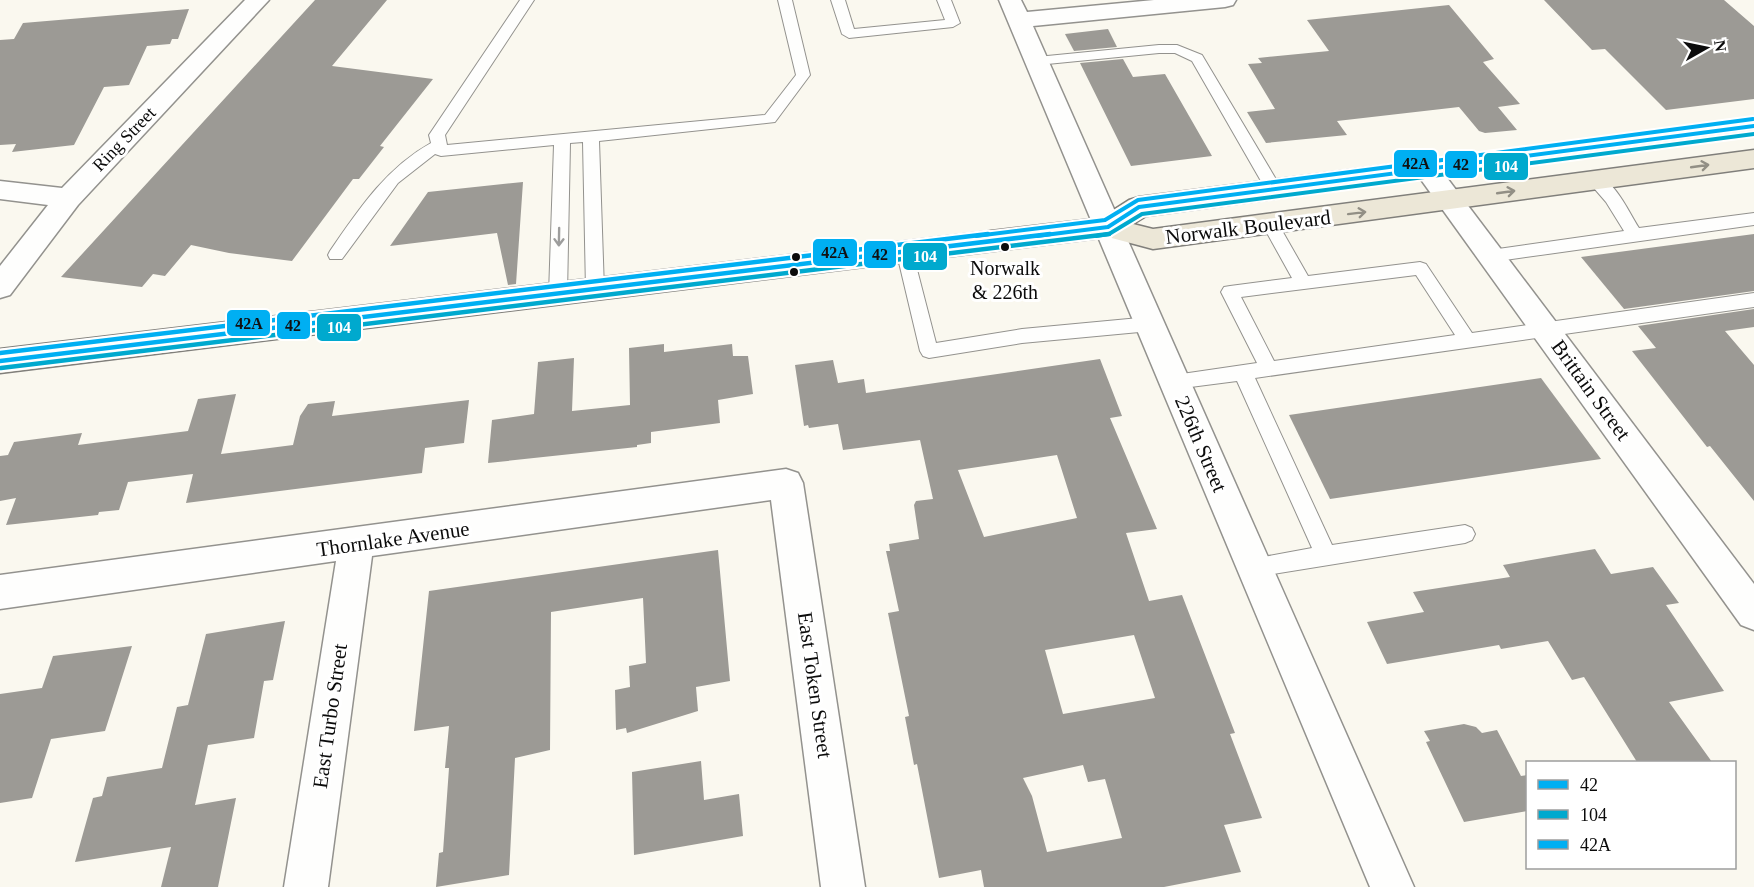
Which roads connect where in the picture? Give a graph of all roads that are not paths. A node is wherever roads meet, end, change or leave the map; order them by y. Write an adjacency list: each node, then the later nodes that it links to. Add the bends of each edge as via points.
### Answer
1 (258, 0): 20 (street, Ring Street)
2 (527, 0): 12 (lane, via 437,135)
3 (785, 0): 10 (lane, via 803,75 770,119)
4 (838, 0): 5 (lane, via 849,34 953,23)
5 (944, 0)
6 (1225, 0): 7 (street)
7 (1015, 10): 8 (street, 226th Street)
8 (1037, 61): 19 (lane, via 1160,49 1177,49 1197,58); 24 (street, 226th Street)
9 (1754, 126): 14 (main road, Norwalk Boulevard)
10 (591, 137): 11 (lane); 15 (lane)
11 (562, 141): 12 (lane, via 441,151); 16 (lane)
12 (440, 145): 27 (lane, via 400,169)
13 (1754, 159): 17 (main road, Norwalk Boulevard, one-way to 13)
14 (1426, 168): 19 (main road, Norwalk Boulevard); 21 (street, Brittain Street)
15 (592, 176): 16 (lane); 31 (lane)
16 (561, 179): 32 (lane, one-way to 32)
17 (1595, 180): 21 (main road, Norwalk Boulevard, one-way to 17); 25 (lane)
18 (0, 190): 20 (street)
19 (1275, 191): 24 (main road, Norwalk Boulevard, via 1139,207)
20 (68, 198): 30 (street, Ring Street)
21 (1448, 200): 23 (main road, Norwalk Boulevard, one-way to 21); 28 (street, Brittain Street)
22 (1754, 219): 25 (lane)
23 (1270, 224): 24 (main road, Norwalk Boulevard, via 1153,239); 29 (lane)
24 (1108, 227): 26 (main road); 34 (street, 226th Street)
25 (1635, 234): 28 (lane)
26 (905, 254): 31 (main road); 34 (lane, via 929,351 1022,336)
27 (336, 255)
28 (1491, 256): 35 (street, Brittain Street)
29 (1304, 283): 36 (lane, via 1420,268); 38 (lane, via 1230,292)
30 (0, 287)
31 (595, 290): 32 (main road)
32 (558, 294): 37 (main road)
33 (1754, 300): 35 (lane)
34 (1150, 324): 40 (street, 226th Street)
35 (1546, 330): 36 (lane); 47 (street, Brittain Street)
36 (1468, 341): 38 (lane)
37 (0, 361)
38 (1269, 369): 39 (lane)
39 (1243, 373): 40 (lane); 44 (lane)
40 (1175, 382): 45 (street, 226th Street)
41 (786, 483): 43 (street, Thornlake Avenue); 49 (street, East Token Street)
42 (1465, 534): 44 (lane)
43 (356, 544): 46 (street, Thornlake Avenue); 48 (street, East Turbo Street)
44 (1326, 555): 45 (lane)
45 (1254, 567): 50 (street, 226th Street)
46 (0, 592)
47 (1754, 613)
48 (306, 887)
49 (843, 887)
50 (1392, 887)

